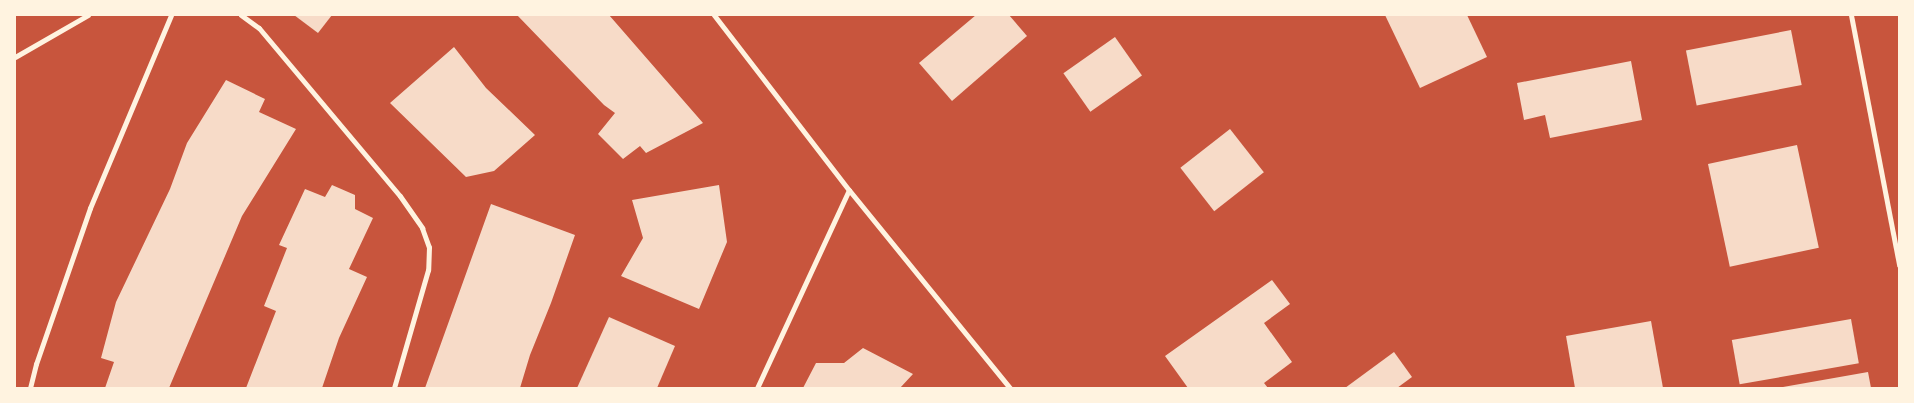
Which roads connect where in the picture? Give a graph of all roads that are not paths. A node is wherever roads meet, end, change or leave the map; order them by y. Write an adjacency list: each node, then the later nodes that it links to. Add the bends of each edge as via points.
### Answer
1 (88, 15): 6 (street)
2 (171, 15): 9 (street, via 90,208)
3 (241, 15): 10 (street, via 259,28 400,196 422,228 429,247 428,270)
4 (714, 15): 7 (street)
5 (1851, 15): 8 (street)
6 (15, 57)
7 (849, 190): 11 (street); 12 (street)
8 (1899, 265)
9 (30, 388)
10 (394, 388)
11 (757, 388)
12 (1010, 388)

